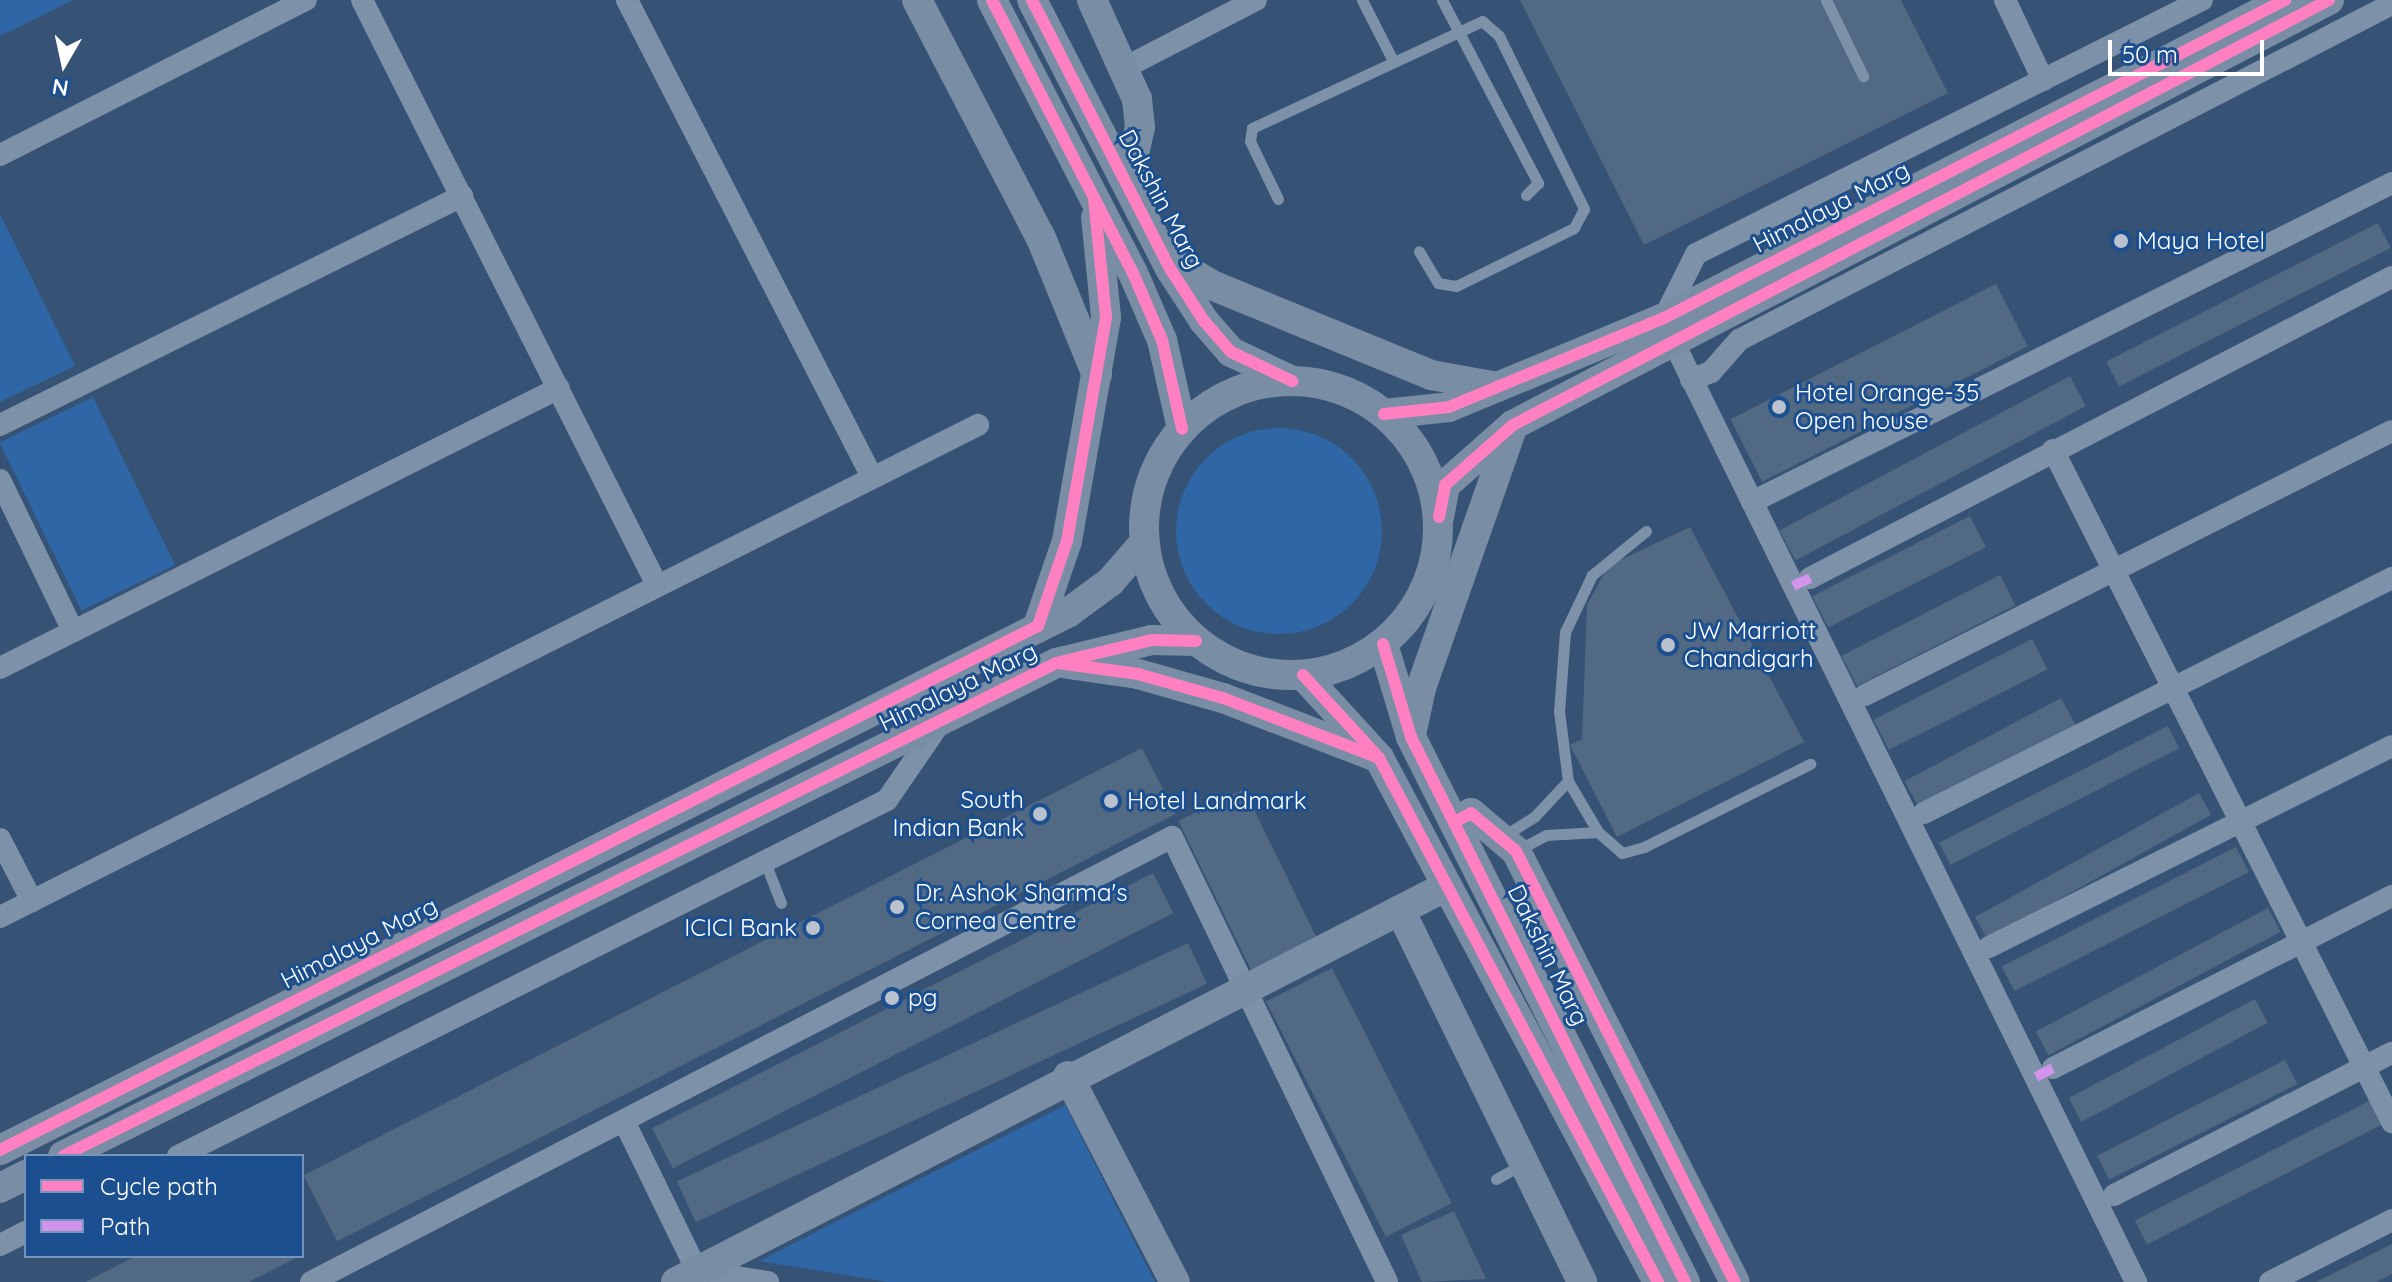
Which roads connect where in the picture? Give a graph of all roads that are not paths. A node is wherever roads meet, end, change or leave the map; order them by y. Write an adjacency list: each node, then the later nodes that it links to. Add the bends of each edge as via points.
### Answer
1 (306, 0): 22 (street)
2 (362, 0): 26 (street)
3 (627, 0): 45 (street)
4 (917, 0): 33 (main road, via 1041,238)
5 (992, 0): 27 (main road)
6 (1032, 0): 24 (main road, Dakshin Marg)
7 (1092, 0): 19 (main road)
8 (1256, 0): 19 (street)
9 (1362, 0): 18 (lane)
10 (1442, 0): 17 (lane)
11 (1826, 0): 20 (lane)
12 (2005, 0): 21 (street)
13 (2202, 0): 21 (street)
14 (2285, 0): 32 (main road, Himalaya Marg)
15 (2329, 0): 32 (main road, Himalaya Marg)
16 (2392, 4): 34 (street, via 1739,340 1711,372)
17 (1457, 28): 18 (lane); 25 (lane, via 1538,183); 29 (lane, via 1482,21 1492,25 1584,209 1574,228 1456,286 1438,283)
18 (1392, 59): 28 (lane, via 1252,128 1250,141)
19 (1126, 67): 24 (main road, via 1140,127)
20 (1863, 76)
21 (2043, 80): 32 (street, via 1696,254)
22 (0, 155)
23 (2392, 183): 47 (street)
24 (1127, 185): 30 (main road, Dakshin Marg)
25 (1526, 195)
26 (462, 196): 37 (street); 39 (street)
27 (1094, 198): 33 (main road, via 1106,317); 42 (main road, via 1162,340)
28 (1278, 199)
29 (1419, 251)
30 (1166, 258): 35 (main road, Dakshin Marg, via 1231,352); 36 (main road, via 1214,286 1431,375)
31 (2392, 277): 44 (street)
32 (1669, 330): 34 (street); 36 (main road, Himalaya Marg); 41 (main road, Himalaya Marg)
33 (1097, 375): 55 (main road, via 1067,541)
34 (1691, 380): 47 (street)
35 (1292, 381): 38 (main road, via 1325,385); 42 (main road, via 1251,387 1214,403)
36 (1498, 387): 38 (main road, Himalaya Marg, via 1449,407)
37 (559, 388): 54 (street); 56 (street)
38 (1384, 414): 48 (main road, via 1411,443 1430,478)
39 (0, 425)
40 (978, 425): 45 (street)
41 (1513, 425): 48 (main road, Himalaya Marg, via 1445,485); 65 (main road, via 1421,688)
42 (1182, 429): 50 (main road, via 1159,463 1145,502)
43 (2392, 431): 51 (street)
44 (2053, 450): 51 (street); 52 (street)
45 (872, 477): 54 (street)
46 (0, 480): 56 (street)
47 (1752, 502): 112 (street)
48 (1439, 517): 58 (main road, via 1427,588)
49 (1646, 531): 69 (lane, via 1592,575 1565,632 1559,711)
50 (1144, 543): 55 (main road, Himalaya Marg, via 1110,582); 57 (main road, via 1152,580)
51 (2114, 570): 62 (street); 63 (street)
52 (1810, 578)
53 (2392, 578): 62 (street)
54 (657, 585): 79 (street)
55 (1038, 626): 92 (main road, Himalaya Marg)
56 (73, 631): 60 (street)
57 (1196, 641): 59 (main road, Himalaya Marg, via 1152,640); 61 (main road, via 1241,666)
58 (1383, 644): 61 (main road, via 1332,670); 65 (main road, Dakshin Marg)
59 (1056, 663): 64 (main road, Himalaya Marg); 67 (main road, via 1138,674 1223,698)
60 (0, 668)
61 (1303, 675): 67 (main road)
62 (2173, 686): 70 (street); 72 (street)
63 (1865, 695)
64 (943, 719): 76 (street, via 887,800); 93 (main road, Himalaya Marg, via 588,890)
65 (1411, 737): 71 (main road, Dakshin Marg)
66 (2392, 746): 72 (street)
67 (1379, 758): 77 (main road)
68 (1810, 764): 73 (lane, via 1644,847 1622,853)
69 (1568, 781): 73 (lane); 75 (lane)
70 (1924, 813)
71 (1455, 822): 75 (main road, via 1471,813); 110 (main road, Dakshin Marg)
72 (2241, 823): 83 (street); 84 (street)
73 (1598, 832): 75 (lane)
74 (0, 839): 79 (street)
75 (1508, 844): 111 (main road)
76 (765, 862): 80 (lane); 94 (street)
77 (1447, 886): 81 (main road); 109 (main road)
78 (2392, 896): 83 (street)
79 (32, 901): 82 (street)
80 (781, 903)
81 (1400, 910): 85 (main road); 95 (main road)
82 (0, 917)
83 (2302, 943): 87 (street); 88 (street)
84 (1989, 947)
85 (1243, 988): 89 (main road); 90 (street, via 1172,837); 107 (street)
86 (2392, 1053): 87 (street)
87 (2364, 1067): 91 (street); 99 (street)
88 (2053, 1068)
89 (1068, 1076): 103 (main road); 106 (main road)
90 (624, 1121): 103 (street); 104 (street)
91 (2392, 1122)
92 (0, 1150)
93 (67, 1154)
94 (182, 1154)
95 (1524, 1164): 97 (lane); 108 (main road)
96 (24, 1176): 98 (main road)
97 (1496, 1179)
98 (0, 1188)
99 (2114, 1195)
100 (2392, 1220): 113 (street)
101 (24, 1233): 102 (street)
102 (0, 1245)
103 (686, 1276): 105 (street)
104 (311, 1282)
105 (768, 1282)
106 (1175, 1282)
107 (1387, 1282)
108 (1582, 1282)
109 (1658, 1282)
110 (1685, 1282)
111 (1735, 1282)
112 (2136, 1282)
113 (2270, 1282)

